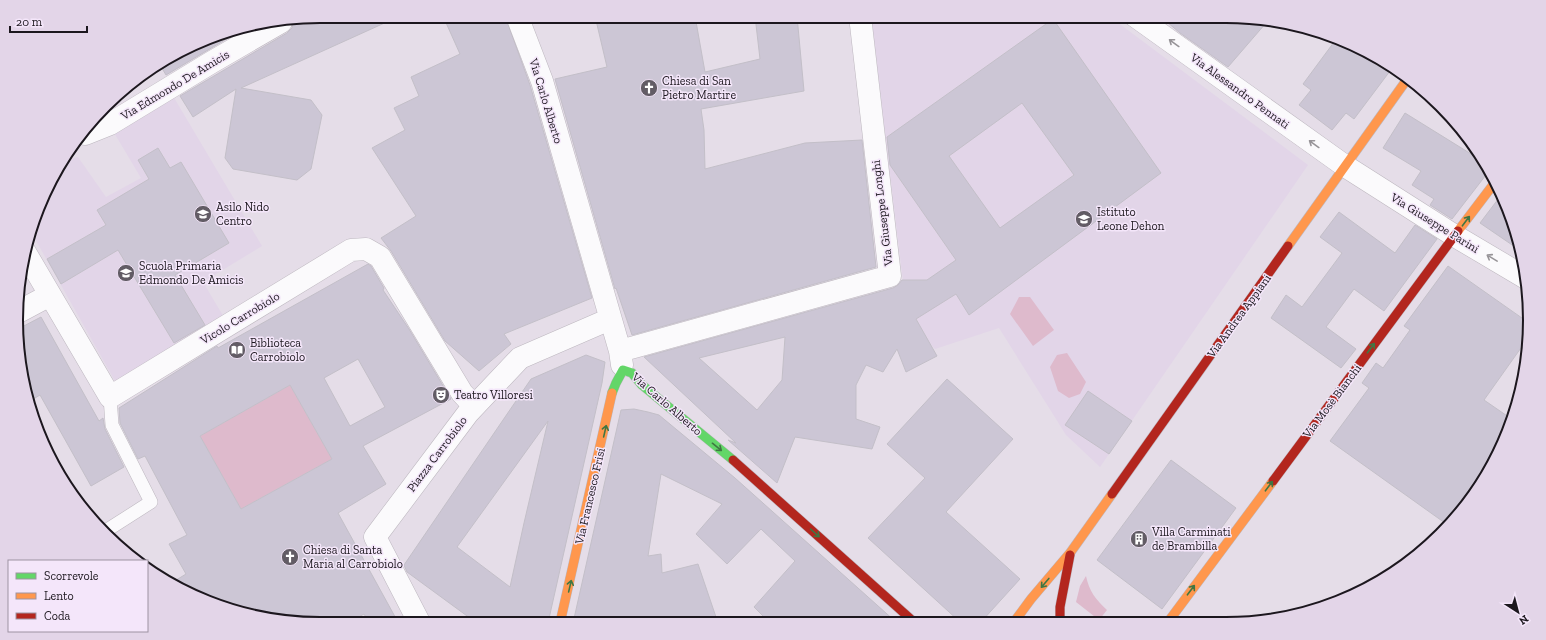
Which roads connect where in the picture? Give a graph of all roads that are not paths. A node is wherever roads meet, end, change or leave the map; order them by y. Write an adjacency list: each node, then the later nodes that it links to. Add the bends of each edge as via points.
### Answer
1 (520, 23): 14 (street, Via Carlo Alberto, via 542,81)
2 (861, 23): 15 (street, Via Giuseppe Longhi, via 890,276)
3 (1145, 23): 7 (street, Via Alessandro Pennati, one-way to 3)
4 (272, 27): 6 (street, Via Edmondo De Amicis, via 110,124)
5 (1405, 82): 7 (street, Via Andrea Appiani)
6 (90, 132)
7 (1345, 166): 9 (street, Via Giuseppe Parini); 19 (street, Via Andrea Appiani)
8 (1491, 187): 9 (street, Via Mosè Bianchi, one-way to 8)
9 (1455, 236): 11 (street, Via Giuseppe Parini, one-way to 9); 25 (street, Via Mosè Bianchi, one-way to 9)
10 (29, 260): 12 (street)
11 (1519, 274)
12 (50, 295): 13 (street); 16 (street)
13 (24, 309)
14 (610, 319): 15 (street, Via Carlo Alberto); 17 (street, Piazza Carrobiolo, via 520,358)
15 (621, 360): 21 (street, Via Francesco Frisi, one-way to 15); 22 (street, Via Carlo Alberto, one-way to 22, via 642,385 743,469)
16 (110, 397): 17 (street, Vicolo Carrobiolo, via 351,250 366,249 380,257); 18 (lane, via 112,425 151,502)
17 (468, 400): 20 (street, Piazza Carrobiolo, via 375,537)
18 (109, 529)
19 (1070, 553): 23 (street, Via Andrea Appiani, one-way to 23); 24 (street, Via Andrea Appiani)
20 (416, 617)
21 (561, 617)
22 (908, 617)
23 (1018, 617)
24 (1060, 617)
25 (1172, 617)

